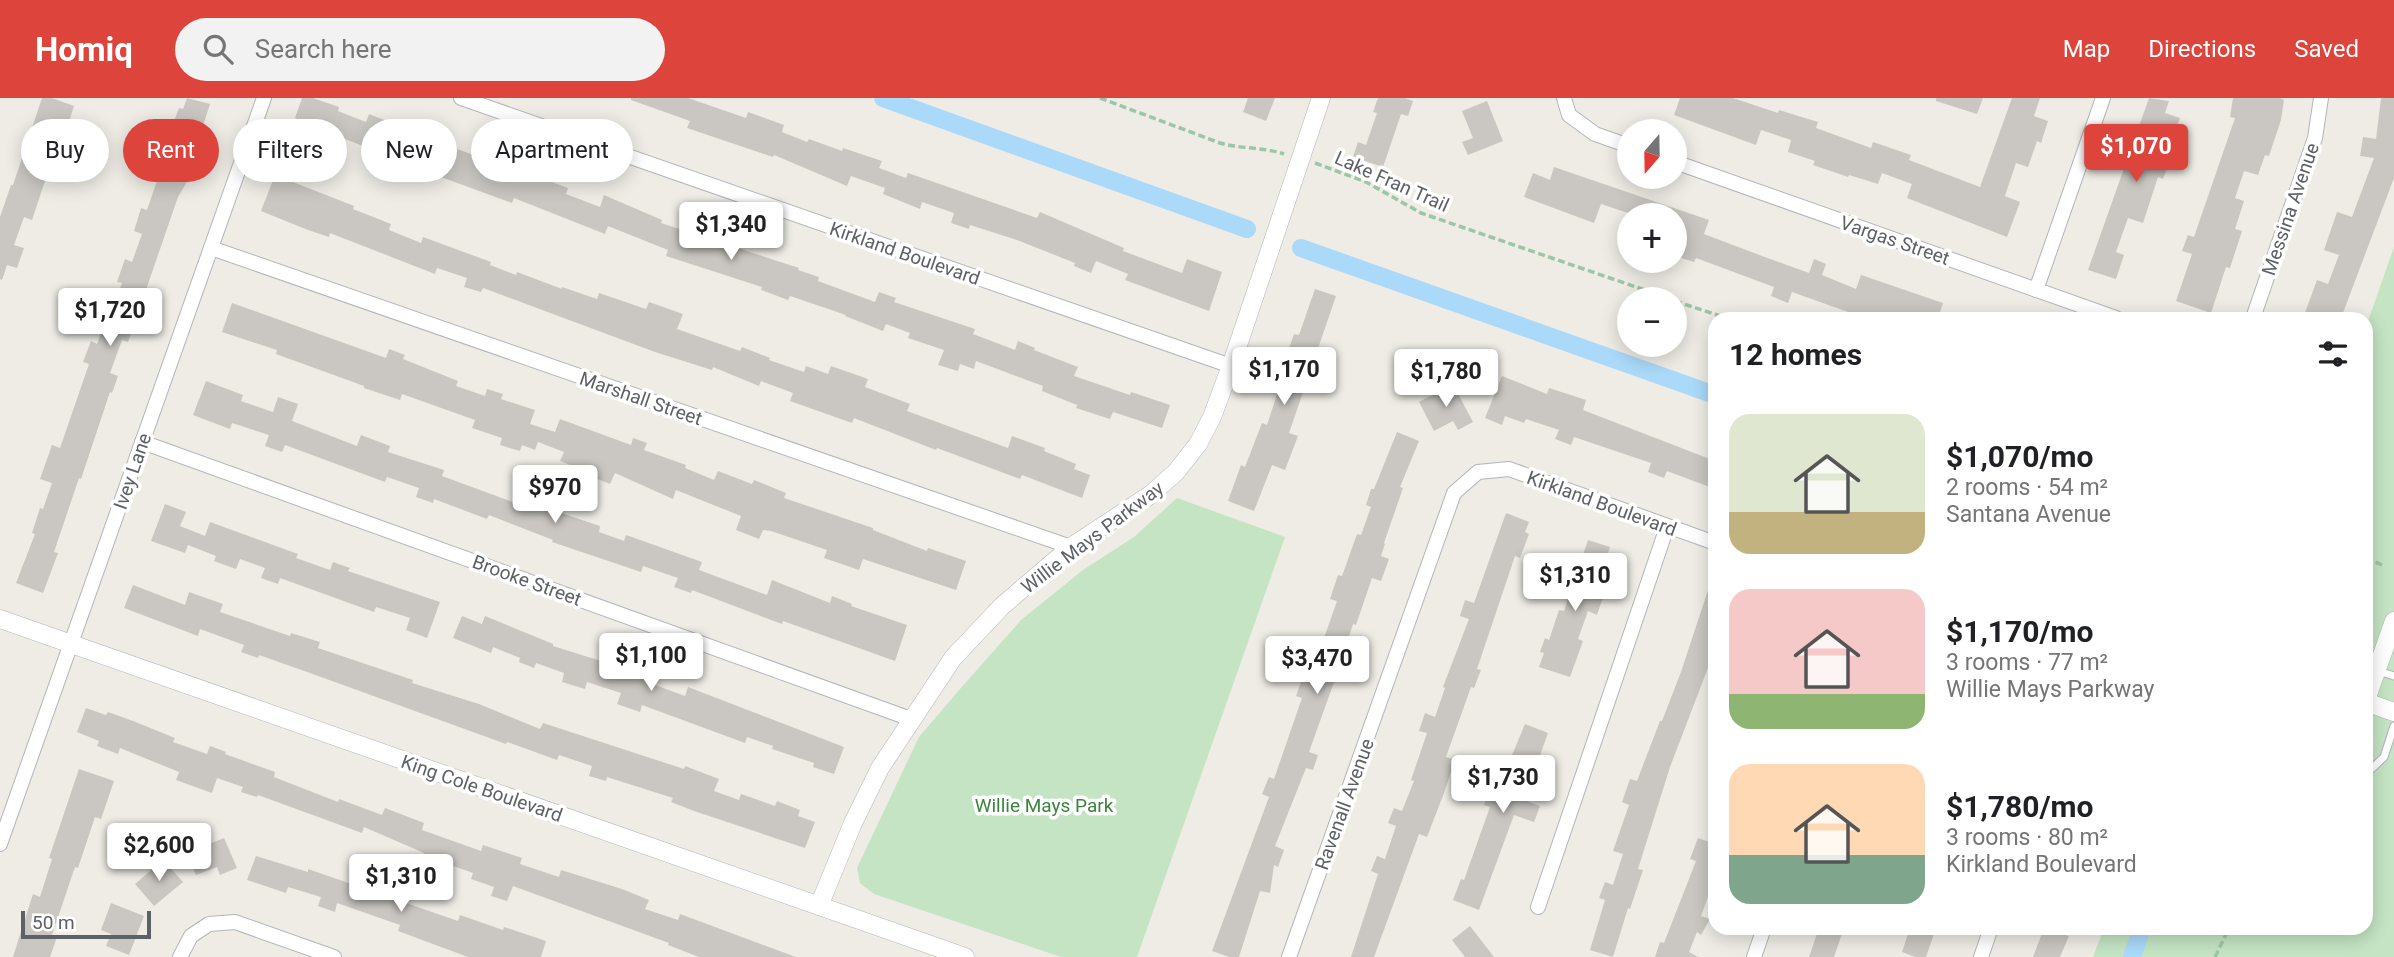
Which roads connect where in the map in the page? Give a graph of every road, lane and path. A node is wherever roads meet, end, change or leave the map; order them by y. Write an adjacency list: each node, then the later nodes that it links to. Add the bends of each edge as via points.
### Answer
1 (264, 98): 11 (street, Ivey Lane)
2 (461, 98): 18 (street, Kirkland Boulevard)
3 (1100, 98): 9 (path, Lake Fran Trail, via 1220,143)
4 (1321, 98): 9 (street, Willie Mays Parkway)
5 (1564, 98): 8 (street, via 1569,115 1595,134)
6 (2102, 98): 13 (street)
7 (2322, 98): 17 (street, Messina Avenue, via 2315,138)
8 (1617, 142)
9 (1300, 159): 12 (path, Lake Fran Trail, via 1347,174 1421,213); 18 (street, Willie Mays Parkway)
10 (1687, 166): 13 (street, Vargas Street)
11 (211, 248): 19 (street, Ivey Lane); 23 (street, Marshall Street)
12 (1635, 287)
13 (2036, 290): 16 (street, Vargas Street)
14 (1687, 305): 15 (path, Lake Fran Trail)
15 (1708, 312)
16 (2099, 312)
17 (2255, 312)
18 (1230, 366): 23 (street, Willie Mays Parkway, via 1212,417 1176,472 1150,495)
19 (142, 442): 28 (street, Ivey Lane); 34 (street, Brooke Street)
20 (1454, 493): 21 (street, Kirkland Boulevard, via 1478,472 1509,469); 46 (street, Ravenall Avenue)
21 (1667, 527): 22 (street, Kirkland Boulevard); 39 (street)
22 (1708, 541)
23 (1071, 547): 34 (street, Willie Mays Parkway, via 1002,606 953,658)
24 (2373, 561): 25 (path)
25 (2382, 565)
26 (0, 619): 28 (street, King Cole Boulevard)
27 (2394, 621): 29 (street)
28 (71, 644): 37 (street, Ivey Lane); 38 (street, King Cole Boulevard)
29 (2377, 670): 30 (lane); 31 (street)
30 (2394, 676)
31 (2373, 681)
32 (2373, 704): 33 (street)
33 (2394, 712)
34 (911, 719): 38 (street, Willie Mays Parkway, via 880,768)
35 (2394, 726): 36 (lane, via 2384,757)
36 (2373, 767)
37 (0, 844)
38 (819, 906): 45 (street, King Cole Boulevard)
39 (1538, 907)
40 (1762, 935): 47 (street)
41 (1989, 935): 48 (street)
42 (2226, 935): 49 (path)
43 (180, 957): 44 (street, via 191,936 209,924 235,922)
44 (334, 957)
45 (965, 957)
46 (1289, 957)
47 (1754, 957)
48 (1981, 957)
49 (2215, 957)

